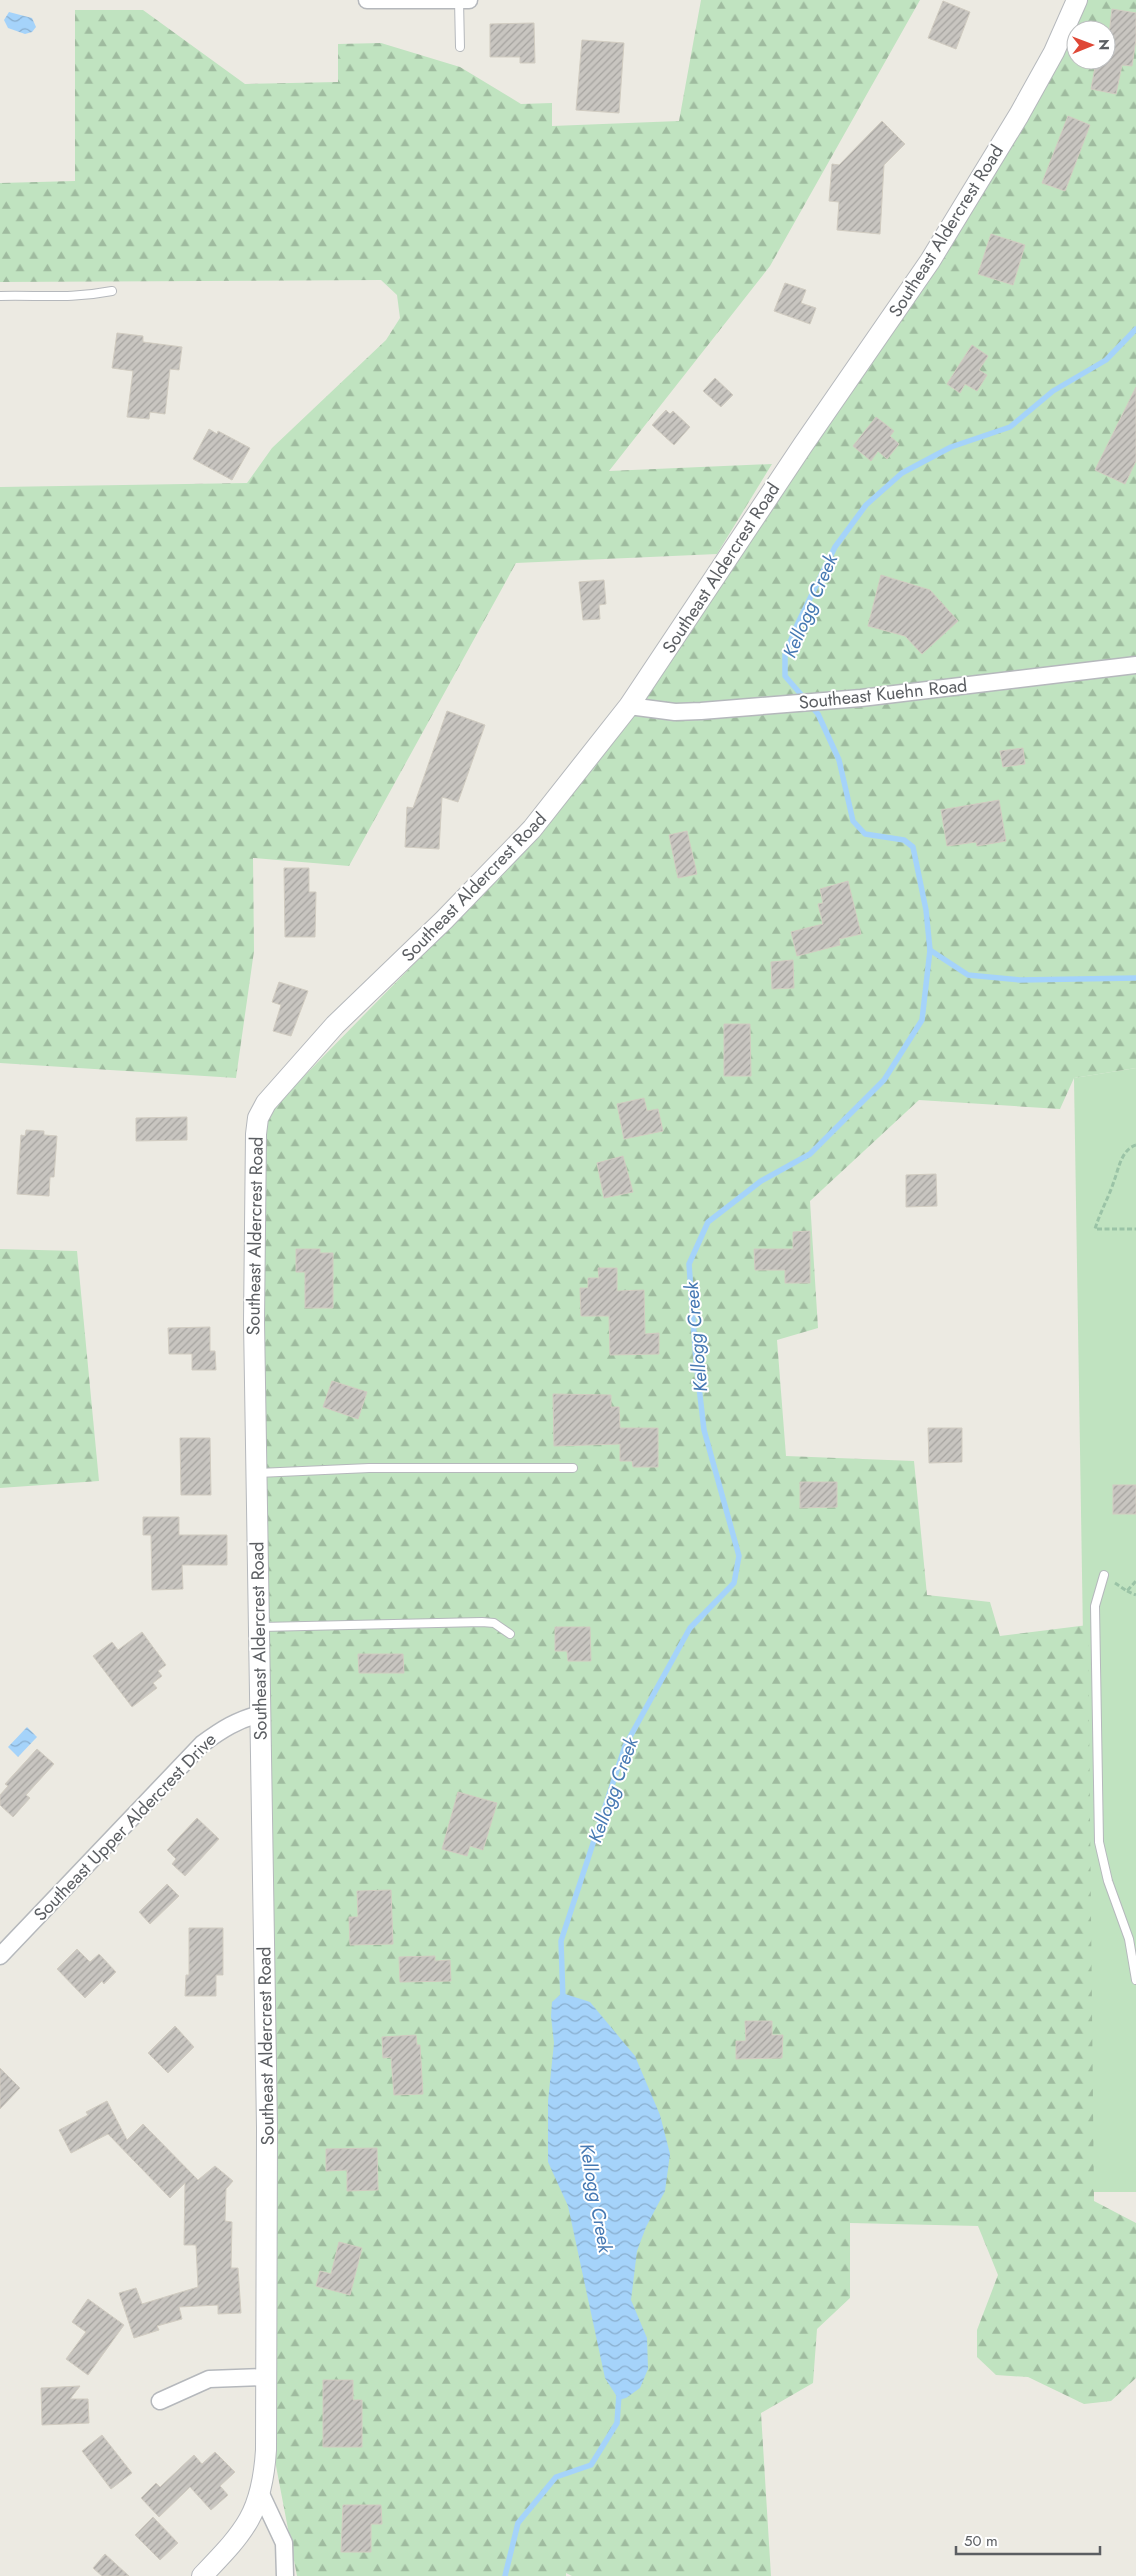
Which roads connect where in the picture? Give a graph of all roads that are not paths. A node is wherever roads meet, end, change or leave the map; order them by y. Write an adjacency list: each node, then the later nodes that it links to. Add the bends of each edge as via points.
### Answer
1 (367, 0): 2 (street)
2 (460, 0): 3 (street); 5 (lane)
3 (469, 0)
4 (1078, 0): 9 (street, Southeast Aldercrest Road, via 1023,107 930,261 802,445)
5 (460, 47)
6 (112, 291): 7 (lane, via 59,298)
7 (0, 296)
8 (1136, 665): 9 (street, Southeast Kuehn Road, via 776,705 675,712)
9 (629, 706): 11 (street, Southeast Aldercrest Road, via 532,829 335,1025 266,1103 258,1118 254,1208)
10 (573, 1468): 11 (lane, via 369,1468)
11 (256, 1473): 13 (street, Southeast Aldercrest Road)
12 (1104, 1575): 17 (lane, via 1094,1606 1099,1842 1108,1882 1129,1939)
13 (259, 1627): 14 (lane, via 482,1622 494,1623); 15 (street, Southeast Aldercrest Road)
14 (510, 1634)
15 (261, 1714): 16 (street, Southeast Upper Aldercrest Drive, via 230,1725 202,1744); 18 (street, Southeast Aldercrest Road, via 267,2128)
16 (0, 1956)
17 (1136, 1980)
18 (265, 2376): 19 (street, via 209,2379); 20 (street, Southeast Aldercrest Road, via 266,2450)
19 (160, 2401)
20 (261, 2494): 21 (street, Southeast Aldercrest Road, via 247,2524); 22 (street, via 284,2543)
21 (202, 2576)
22 (285, 2576)

